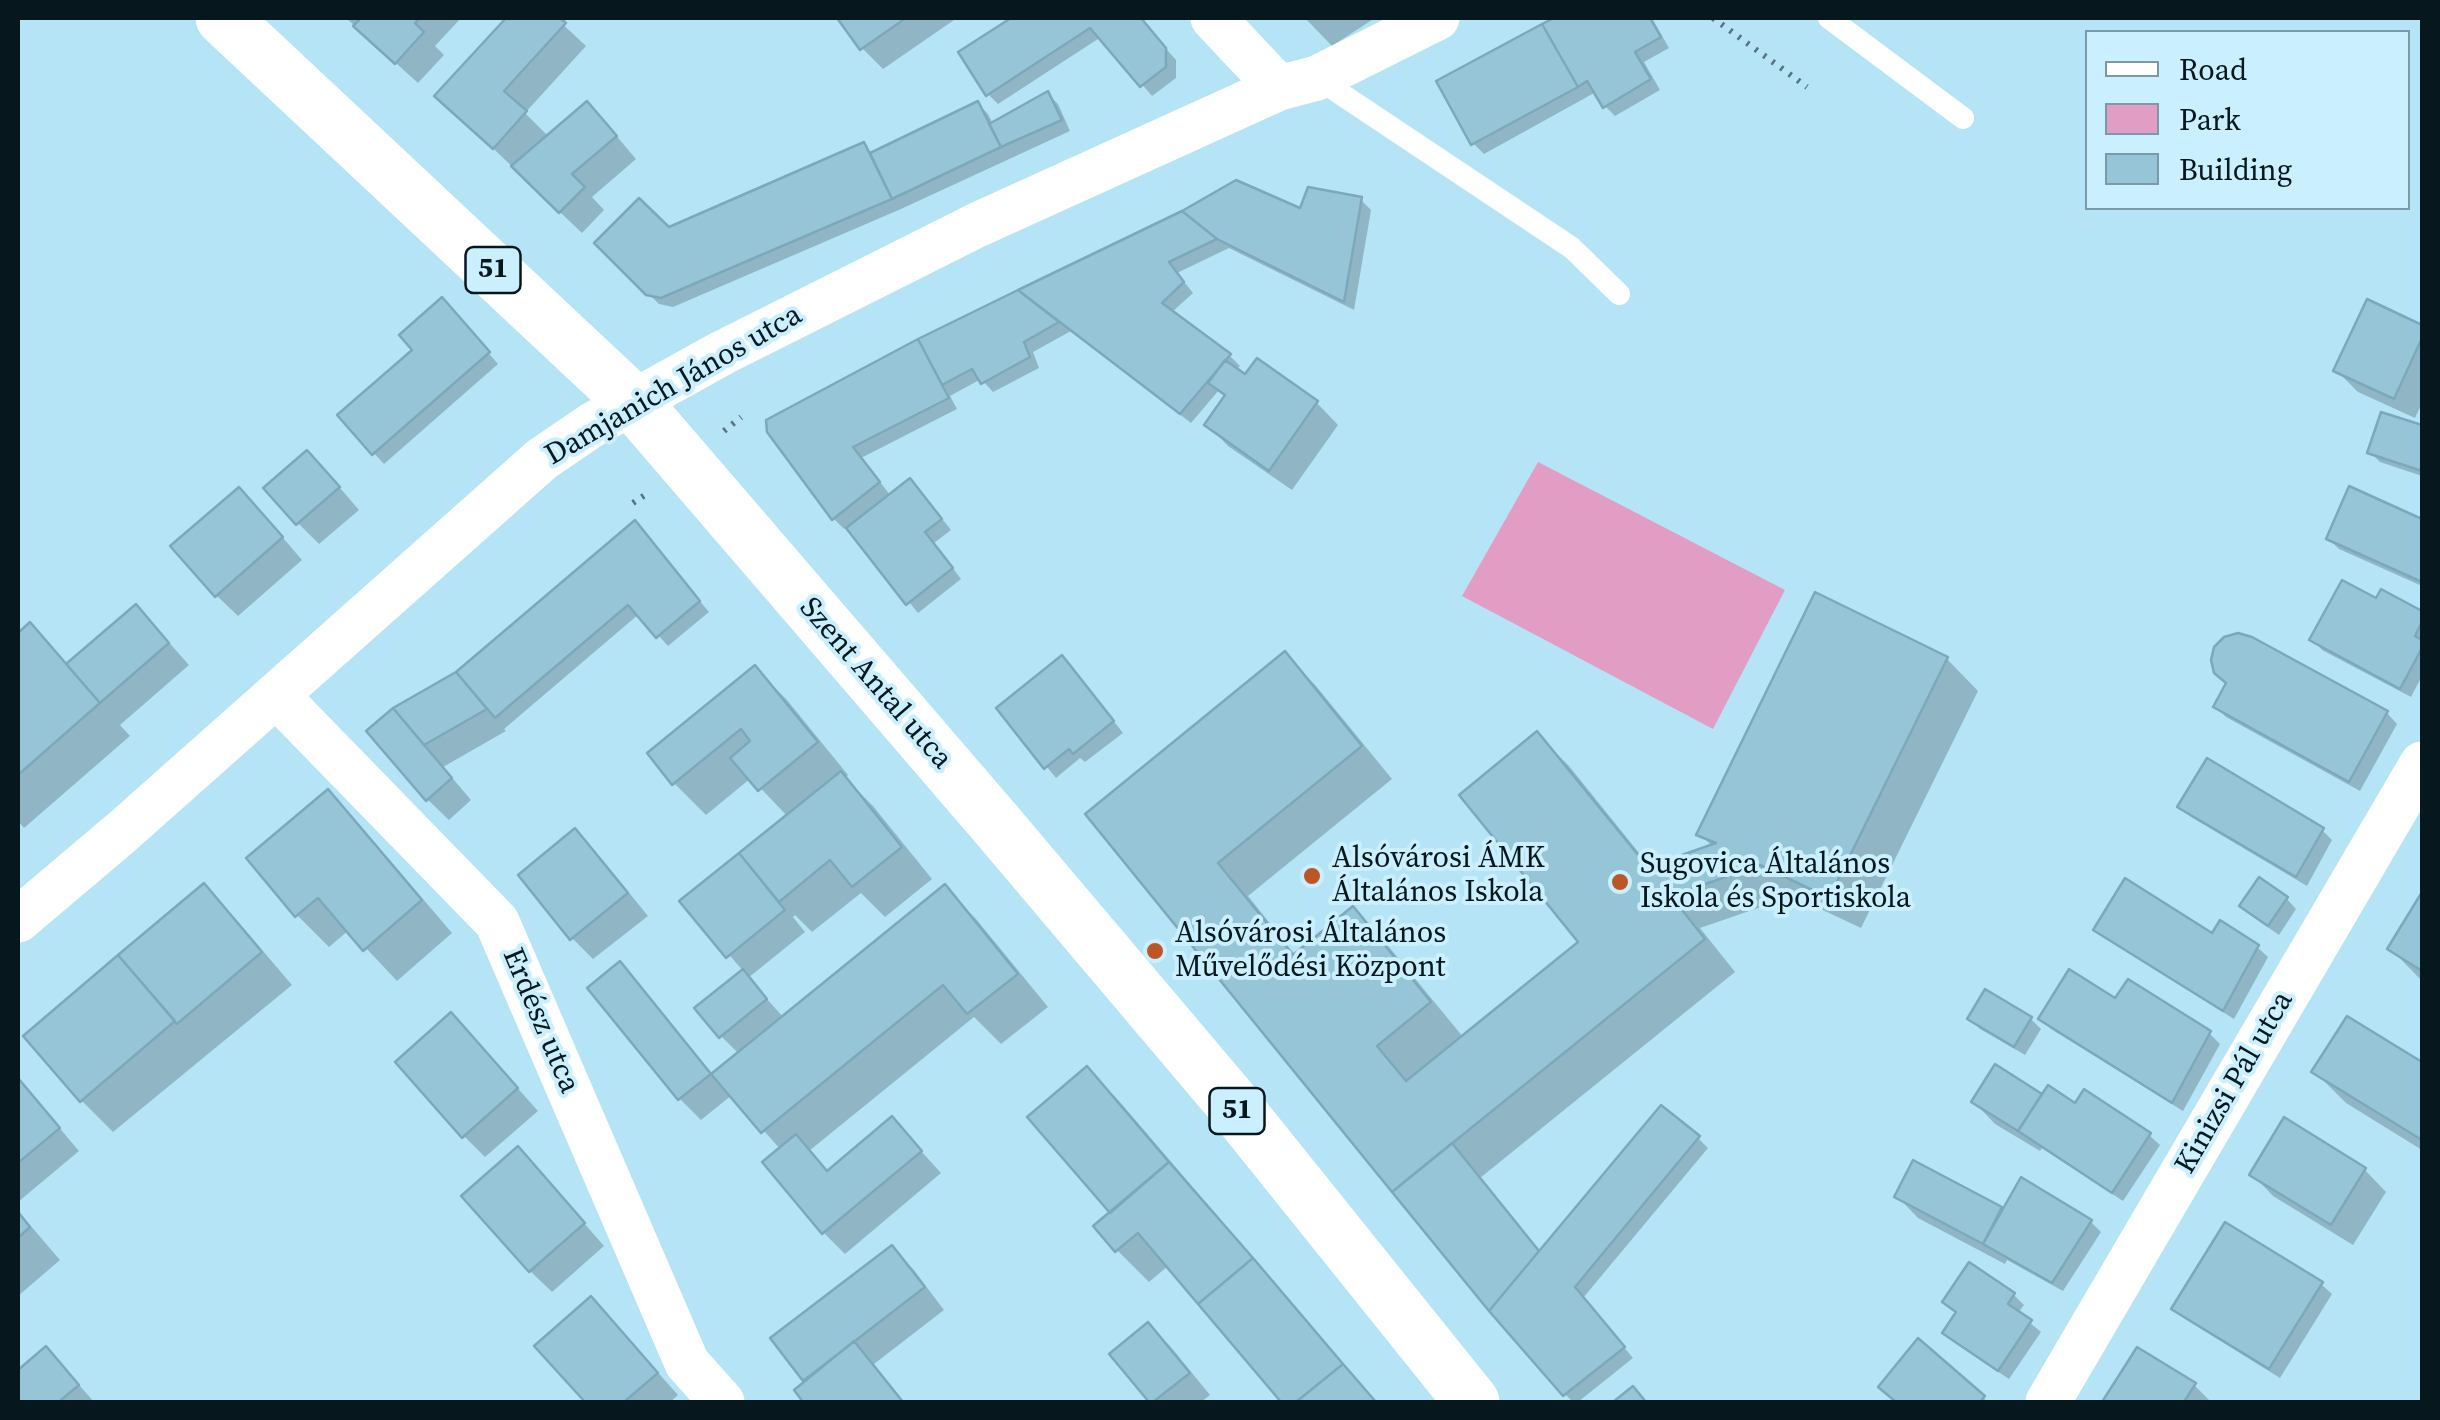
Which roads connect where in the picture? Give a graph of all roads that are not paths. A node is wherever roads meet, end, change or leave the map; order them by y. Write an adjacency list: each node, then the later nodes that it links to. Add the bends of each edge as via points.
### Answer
1 (223, 18): 8 (main road, Szent Antal utca / 51)
2 (1214, 18): 5 (street)
3 (1437, 18): 5 (street, Damjanich János utca)
4 (1829, 18): 6 (lane)
5 (1298, 83): 7 (lane, via 1572,248); 8 (street, Damjanich János utca, via 977,225)
6 (1963, 118)
7 (1620, 294)
8 (633, 402): 9 (street, Damjanich János utca, via 542,459); 13 (main road, Szent Antal utca / 51, via 1201,1067)
9 (276, 694): 11 (street, Damjanich János utca); 12 (street, Erdész utca, via 497,922 688,1363)
10 (2422, 764): 14 (street, Kinizsi Pál utca)
11 (18, 920)
12 (722, 1402)
13 (1472, 1402)
14 (2048, 1402)

